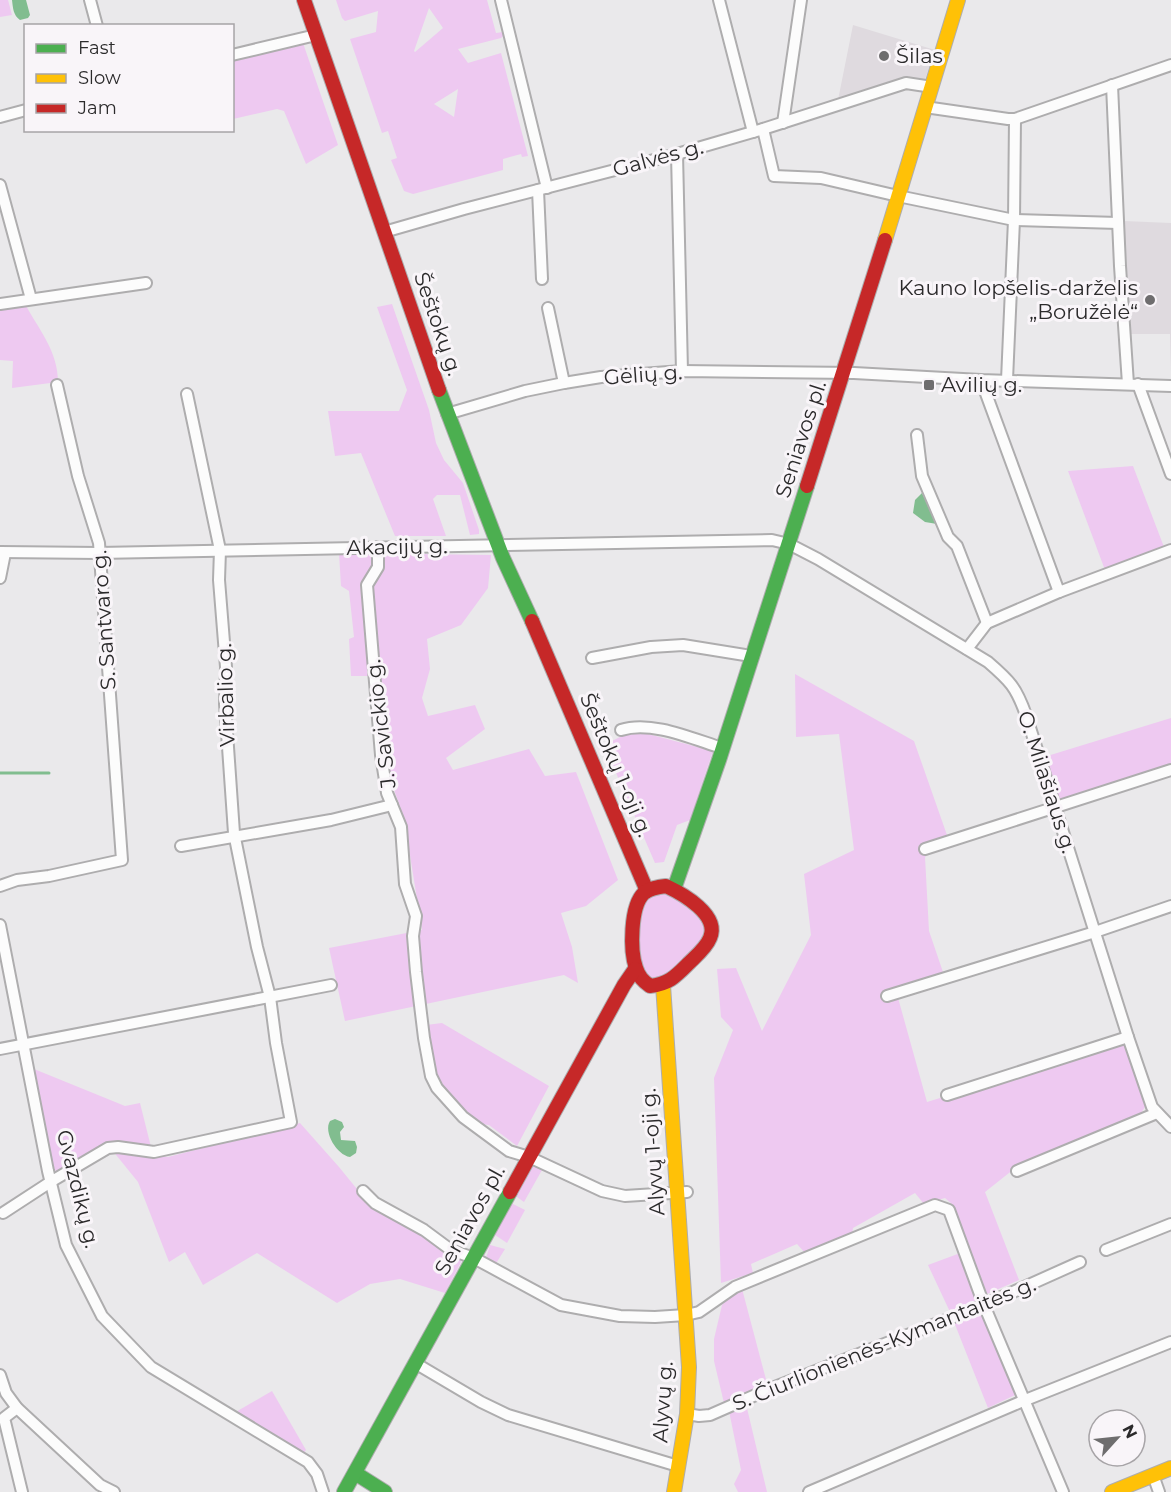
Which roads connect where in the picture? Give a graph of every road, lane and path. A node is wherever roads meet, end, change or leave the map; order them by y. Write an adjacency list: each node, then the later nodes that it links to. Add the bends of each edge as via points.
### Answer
1 (90, 0): 7 (street)
2 (304, 0): 8 (main road, Šeštokų g.)
3 (501, 0): 21 (street)
4 (719, 0): 18 (street)
5 (801, 0): 17 (street)
6 (958, 0): 12 (main road, Seniavos pl.)
7 (96, 24)
8 (316, 35): 9 (street); 25 (main road, Šeštokų g.)
9 (234, 56)
10 (1171, 65): 11 (street)
11 (1112, 85): 16 (street); 24 (street)
12 (932, 87): 13 (main road, Seniavos pl.); 17 (street, Galvės g., via 906,83)
13 (925, 107): 16 (street); 22 (main road, Seniavos pl.)
14 (24, 111): 15 (street)
15 (0, 117)
16 (1015, 118): 23 (street)
17 (783, 123): 18 (street, Galvės g.)
18 (758, 131): 19 (street, Galvės g.); 22 (street, via 774,176 821,178)
19 (677, 154): 21 (street, Galvės g.); 31 (street)
20 (0, 185): 28 (street)
21 (542, 189): 25 (street, Galvės g.); 26 (street)
22 (898, 196): 23 (street); 32 (main road, Seniavos pl.)
23 (1014, 220): 24 (street); 34 (street)
24 (1118, 223): 36 (street)
25 (384, 232): 40 (main road, Šeštokų g.)
26 (542, 279)
27 (146, 283): 28 (street)
28 (32, 299): 29 (street)
29 (0, 304)
30 (548, 308): 35 (street)
31 (682, 371): 32 (street, Gėlių g.); 35 (street, Gėlių g.)
32 (844, 373): 33 (street, Gėlių g.); 43 (main road, Seniavos pl.)
33 (981, 380): 34 (street, Gėlių g.); 51 (street)
34 (1006, 380): 36 (street, Gėlių g.)
35 (564, 383): 40 (street, Gėlių g.)
36 (1133, 384): 38 (street, Gėlių g.); 42 (street)
37 (57, 386): 49 (street, S. Santvaro g.)
38 (1171, 386)
39 (187, 394): 46 (street, Virbalio g.)
40 (447, 414): 44 (main road, Šeštokų g.)
41 (917, 435): 52 (street, via 922,476 948,537 957,546)
42 (1171, 474)
43 (789, 544): 44 (street, Akacijų g., via 772,540); 53 (street, O. Milašiaus g.); 55 (main road, Seniavos pl.)
44 (499, 545): 45 (street, Akacijų g.); 54 (main road, Šeštokų g.)
45 (378, 547): 46 (street, Akacijų g.); 60 (street, J. Savickio g., via 378,567 367,585 381,755)
46 (219, 550): 49 (street, Akacijų g.); 62 (street, Virbalio g.)
47 (1171, 550): 51 (street)
48 (2, 552): 49 (street, Akacijų g.); 50 (street, Akacijų g.)
49 (99, 552): 65 (street, S. Santvaro g., via 122,860)
50 (0, 578)
51 (1059, 592): 52 (street)
52 (987, 623): 53 (street)
53 (967, 650): 61 (street, O. Milašiaus g., via 988,662 1019,694)
54 (548, 656): 67 (main road, Šeštokų 1-oji g.)
55 (751, 656): 56 (street, via 683,645 651,646); 58 (main road, Seniavos pl.)
56 (592, 658)
57 (621, 730): 58 (street, via 653,729)
58 (722, 748): 66 (main road, Seniavos pl.)
59 (1171, 770): 61 (street)
60 (392, 806): 62 (street); 81 (street, J. Savickio g., via 401,827 405,884 416,916 413,936 428,1067 437,1088 463,1117 509,1151)
61 (1055, 806): 64 (street); 70 (street, O. Milašiaus g.)
62 (235, 838): 63 (street); 75 (street, Virbalio g.)
63 (181, 846)
64 (925, 849)
65 (0, 886)
66 (674, 889): 67 (main road, via 666,886); 73 (main road, via 708,918 712,933 704,948)
67 (647, 891): 71 (main road, via 636,911)
68 (1171, 906): 70 (street)
69 (0, 925): 77 (street, Gvazdikų g.)
70 (1095, 932): 74 (street); 76 (street, O. Milašiaus g.)
71 (635, 969): 73 (main road, via 644,982); 81 (main road, Seniavos pl.)
72 (331, 985): 75 (street)
73 (663, 985): 85 (main road, Alyvų 1-oji g.)
74 (887, 996)
75 (270, 997): 77 (street); 83 (street, Virbalio g., via 291,1122 154,1152 108,1148)
76 (1128, 1037): 79 (street); 80 (street, O. Milašiaus g., via 1152,1107)
77 (24, 1045): 78 (street); 83 (street, Gvazdikų g.)
78 (0, 1049)
79 (947, 1095)
80 (1166, 1119): 82 (street)
81 (528, 1157): 85 (street, J. Savickio g., via 602,1191 625,1196); 89 (main road, Seniavos pl.)
82 (1017, 1171)
83 (52, 1181): 86 (street); 105 (street, Gvazdikų g., via 66,1245 107,1324 151,1367 308,1462)
84 (363, 1191): 89 (street, via 375,1203 451,1250)
85 (682, 1192): 92 (main road, Alyvų 1-oji g.)
86 (3, 1214)
87 (1171, 1224): 88 (street)
88 (1106, 1250)
89 (474, 1258): 92 (street, via 561,1305 620,1316); 94 (main road, Seniavos pl.)
90 (1080, 1262): 91 (street, S. Čiurlionienės-Kymantaitės g.)
91 (984, 1305): 92 (street, via 949,1210 935,1205 782,1266 735,1287 699,1312); 96 (street); 98 (street, S. Čiurlionienės-Kymantaitės g., via 710,1416)
92 (686, 1316): 98 (main road, Alyvų g.)
93 (1171, 1342): 96 (street)
94 (415, 1363): 99 (street, via 508,1415); 101 (main road, Seniavos pl.)
95 (0, 1375): 97 (street)
96 (1023, 1401): 109 (street); 110 (street)
97 (17, 1408): 103 (street, via 4,1418); 104 (street, via 100,1485)
98 (687, 1414): 99 (main road, Alyvų g.)
99 (678, 1466): 108 (main road, Alyvų g.)
100 (1171, 1468): 102 (main road)
101 (355, 1473): 106 (main road, Seniavos pl.); 107 (main road)
102 (1153, 1475): 111 (main road); 112 (street)
103 (22, 1492)
104 (114, 1492)
105 (323, 1492)
106 (344, 1492)
107 (384, 1492)
108 (674, 1492)
109 (809, 1492)
110 (1063, 1492)
111 (1112, 1492)
112 (1159, 1492)

